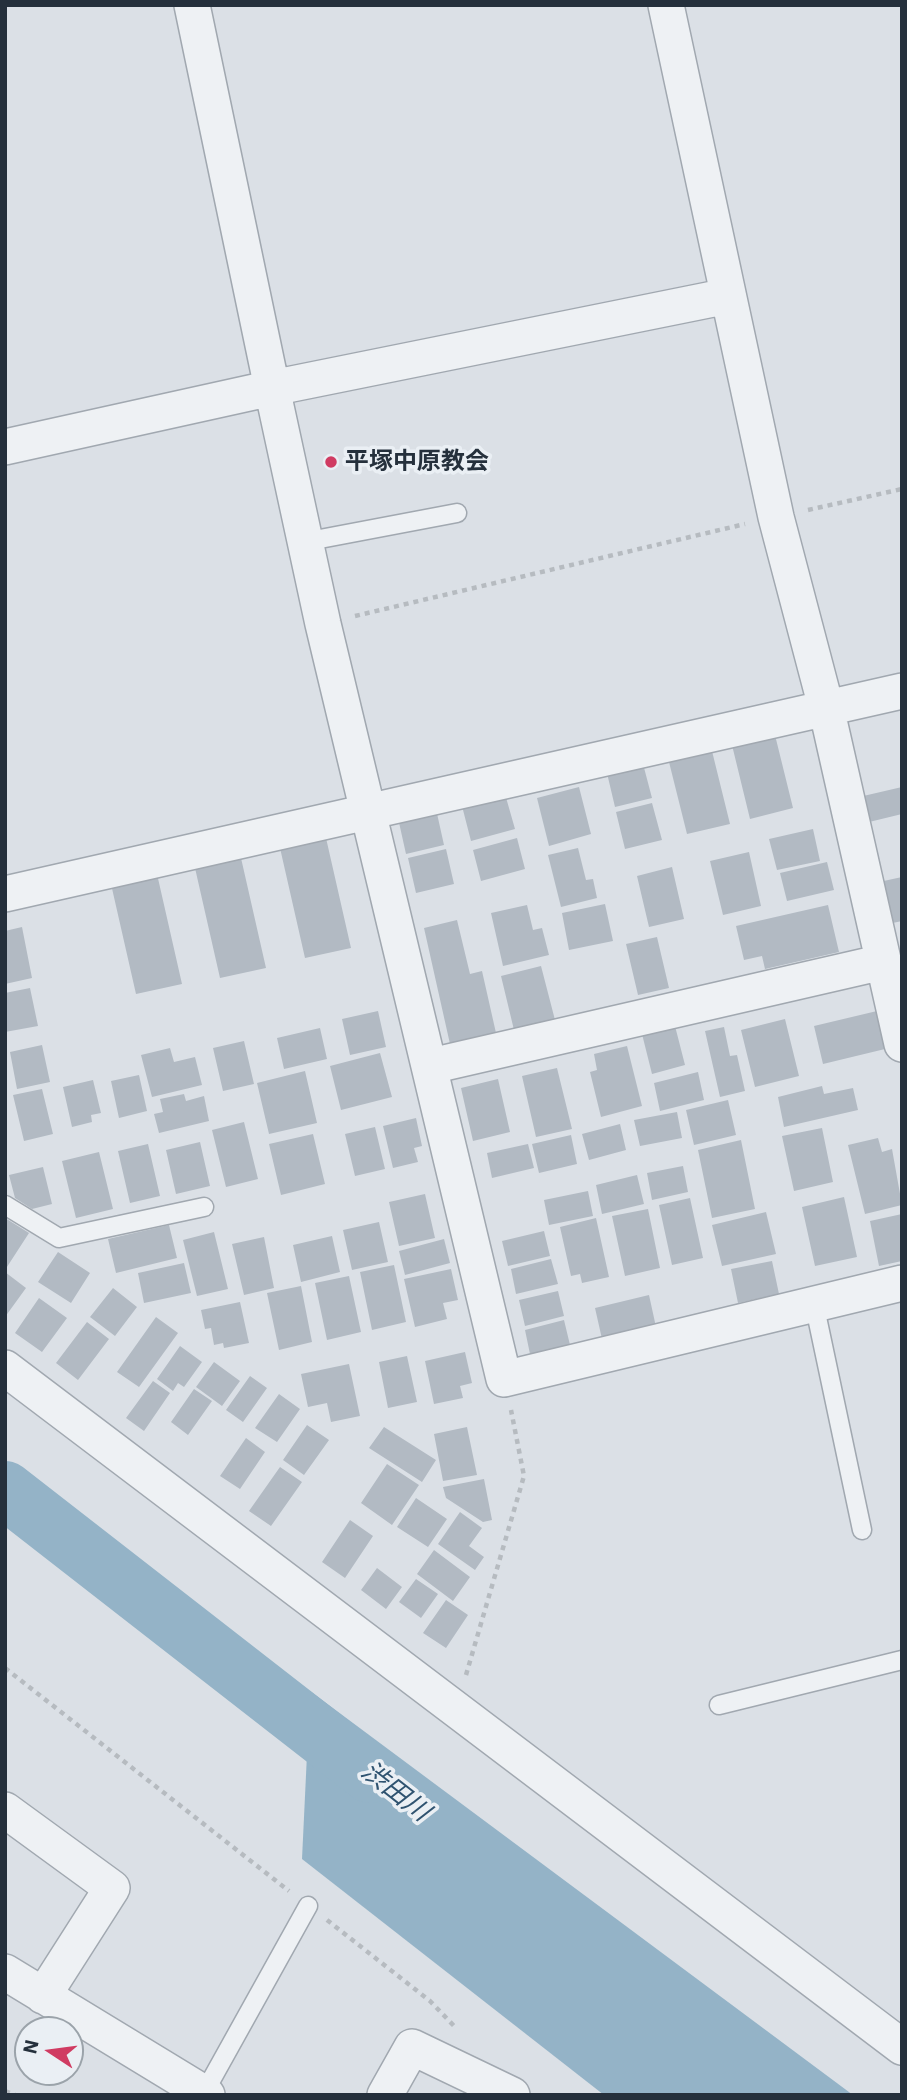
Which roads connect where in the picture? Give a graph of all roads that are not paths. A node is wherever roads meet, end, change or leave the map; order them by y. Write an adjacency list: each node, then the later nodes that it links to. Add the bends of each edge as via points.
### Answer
1 (192, 5): 4 (street)
2 (666, 5): 3 (street)
3 (728, 296): 4 (street); 9 (street, via 776,517)
4 (272, 388): 5 (street); 7 (street)
5 (5, 447)
6 (457, 513): 7 (lane)
7 (304, 542): 10 (street)
8 (902, 691): 9 (street)
9 (826, 707): 10 (street); 12 (street)
10 (368, 810): 11 (street); 14 (street)
11 (5, 894)
12 (883, 962): 13 (street); 14 (street)
13 (902, 1044)
14 (431, 1066): 18 (street, via 505,1379)
15 (5, 1205): 16 (lane, via 59,1238)
16 (205, 1207)
17 (902, 1283): 18 (street)
18 (814, 1303): 20 (lane)
19 (5, 1368): 27 (street)
20 (862, 1530)
21 (902, 1660): 22 (lane)
22 (719, 1705)
23 (5, 1810): 26 (street, via 112,1888)
24 (308, 1906): 28 (lane)
25 (5, 1972): 26 (street)
26 (43, 1996): 28 (street)
27 (902, 2047)
28 (205, 2094)
29 (385, 2095): 30 (street, via 412,2047)
30 (512, 2095)

